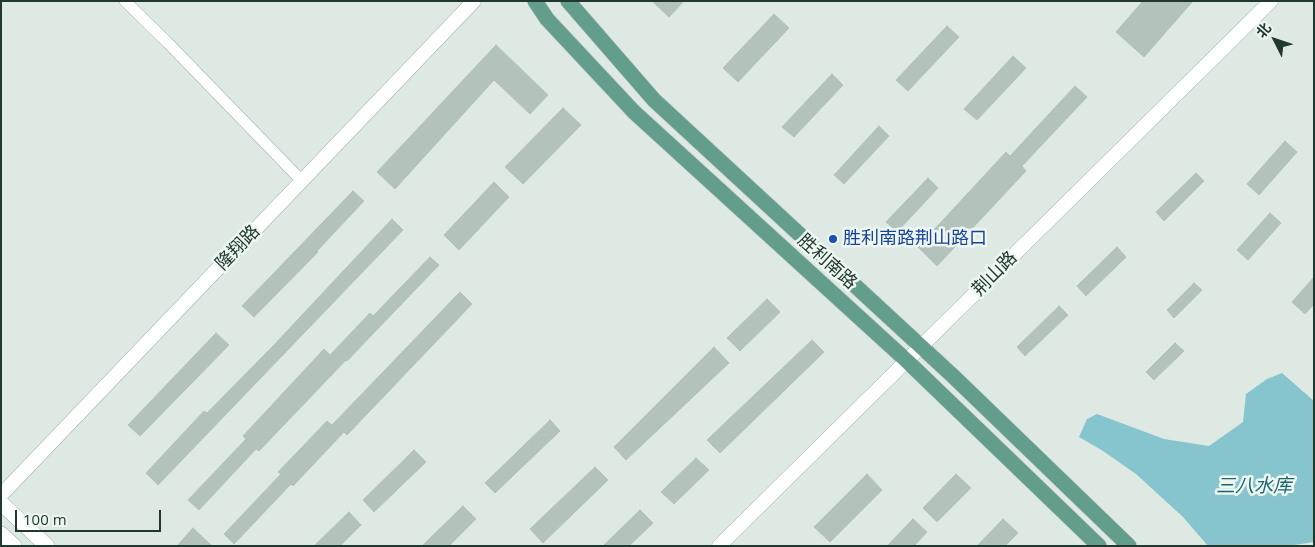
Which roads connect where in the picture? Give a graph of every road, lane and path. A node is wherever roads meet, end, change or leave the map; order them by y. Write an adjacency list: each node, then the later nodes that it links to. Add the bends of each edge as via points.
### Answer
1 (125, 1): 6 (street)
2 (474, 1): 6 (street, 隆翔路)
3 (535, 1): 8 (main road, 胜利南路, via 547,19 634,112)
4 (568, 1): 7 (main road, 胜利南路, via 654,100)
5 (1271, 1): 7 (street, 荆山路)
6 (302, 181): 9 (street, 隆翔路)
7 (921, 347): 8 (street, 荆山路); 16 (main road, 胜利南路)
8 (907, 361): 14 (street, 荆山路); 15 (main road, 胜利南路)
9 (1, 495)
10 (1, 503): 13 (main road)
11 (1, 534): 12 (main road)
12 (14, 546)
13 (47, 546)
14 (719, 546)
15 (1100, 546)
16 (1129, 546)

